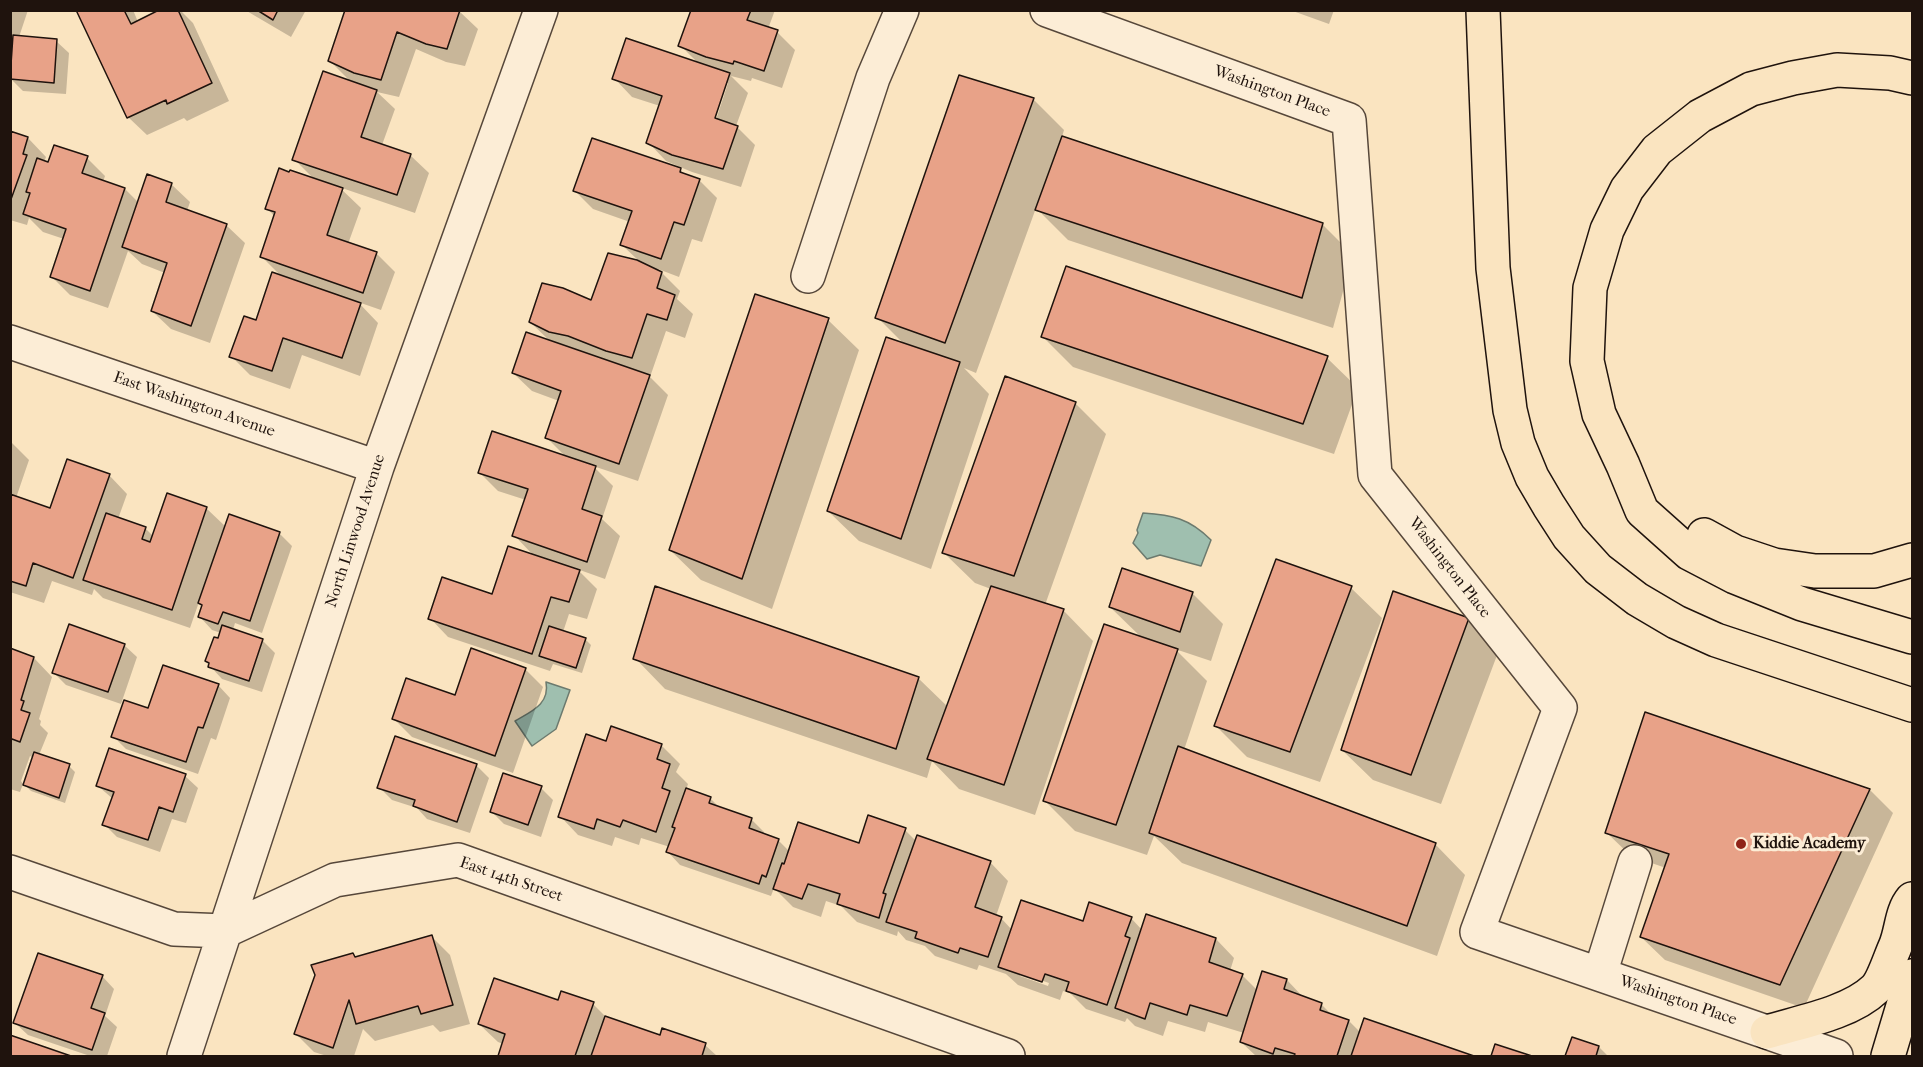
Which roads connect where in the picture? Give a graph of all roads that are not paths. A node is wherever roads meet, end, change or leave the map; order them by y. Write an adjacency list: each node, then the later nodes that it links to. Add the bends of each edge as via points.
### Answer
1 (541, 10): 9 (street, North Linwood Avenue)
2 (902, 10): 6 (street, via 873,78)
3 (1047, 10): 17 (street, Washington Place, via 1349,120 1375,475 1560,708 1477,932)
4 (1484, 10): 12 (main road, via 1493,268 1510,410 1518,443 1549,506 1569,537 1598,569 1676,622 1716,640)
5 (1912, 78): 8 (main road, via 1837,70 1751,89 1700,116 1657,150 1627,189 1607,230 1590,288 1587,361 1599,414)
6 (808, 276)
7 (10, 342): 9 (street, East Washington Avenue)
8 (1623, 465): 10 (main road, via 1696,531 1735,552 1774,565 1815,571 1874,571); 11 (main road, via 1642,511 1689,553 1802,604)
9 (376, 467): 16 (street, North Linwood Avenue)
10 (1912, 561)
11 (1912, 637)
12 (1912, 705)
13 (1635, 862): 17 (street)
14 (10, 872): 16 (street, East 14th Street, via 174,929)
15 (1912, 899): 19 (main road, via 1876,988 1857,1002)
16 (225, 931): 20 (street, North Linwood Avenue); 21 (street, East 14th Street, via 335,880 458,860)
17 (1600, 974): 19 (street, Washington Place)
18 (1912, 976): 23 (main road)
19 (1767, 1032): 22 (street, Washington Place)
20 (184, 1056)
21 (1008, 1056)
22 (1836, 1056)
23 (1888, 1056)

